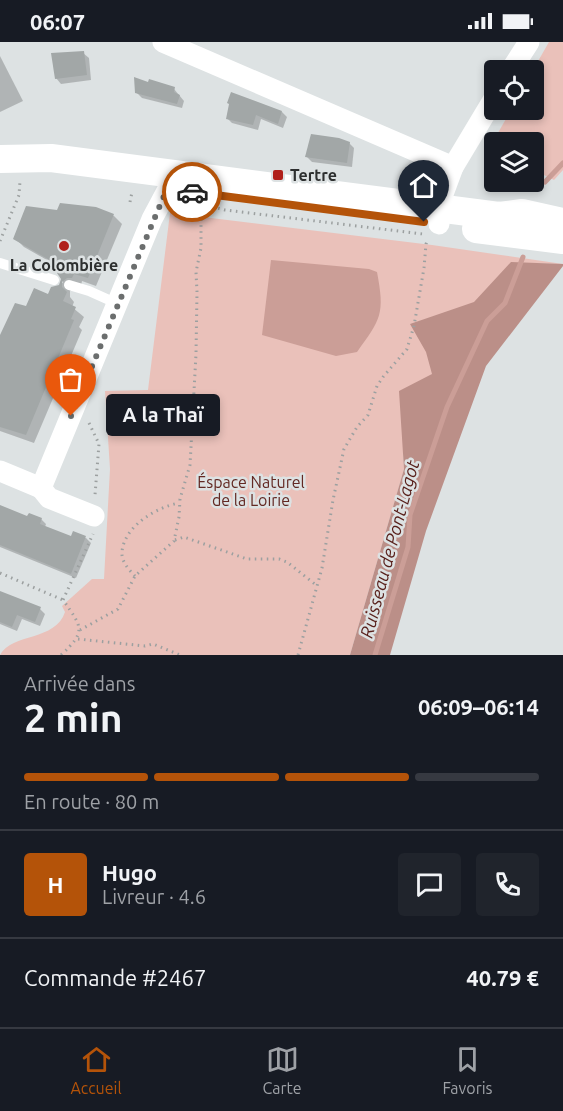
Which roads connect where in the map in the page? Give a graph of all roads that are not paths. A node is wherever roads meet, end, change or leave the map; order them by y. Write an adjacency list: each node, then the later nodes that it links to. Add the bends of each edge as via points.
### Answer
1 (163, 42): 6 (street)
2 (529, 42): 3 (street)
3 (517, 60)
4 (484, 115): 6 (street)
5 (9, 166): 7 (main road, via 51,158); 8 (main road)
6 (453, 167): 9 (street)
7 (201, 191): 8 (main road, via 193,182 169,179); 9 (main road)
8 (166, 192): 9 (main road); 15 (street)
9 (436, 222): 10 (main road, via 522,213); 11 (main road)
10 (563, 222)
11 (563, 240)
12 (0, 263): 13 (lane)
13 (54, 280)
14 (69, 285): 15 (lane)
15 (117, 304): 17 (street)
16 (0, 471): 17 (street)
17 (41, 488): 18 (street, via 49,498)
18 (93, 516)

